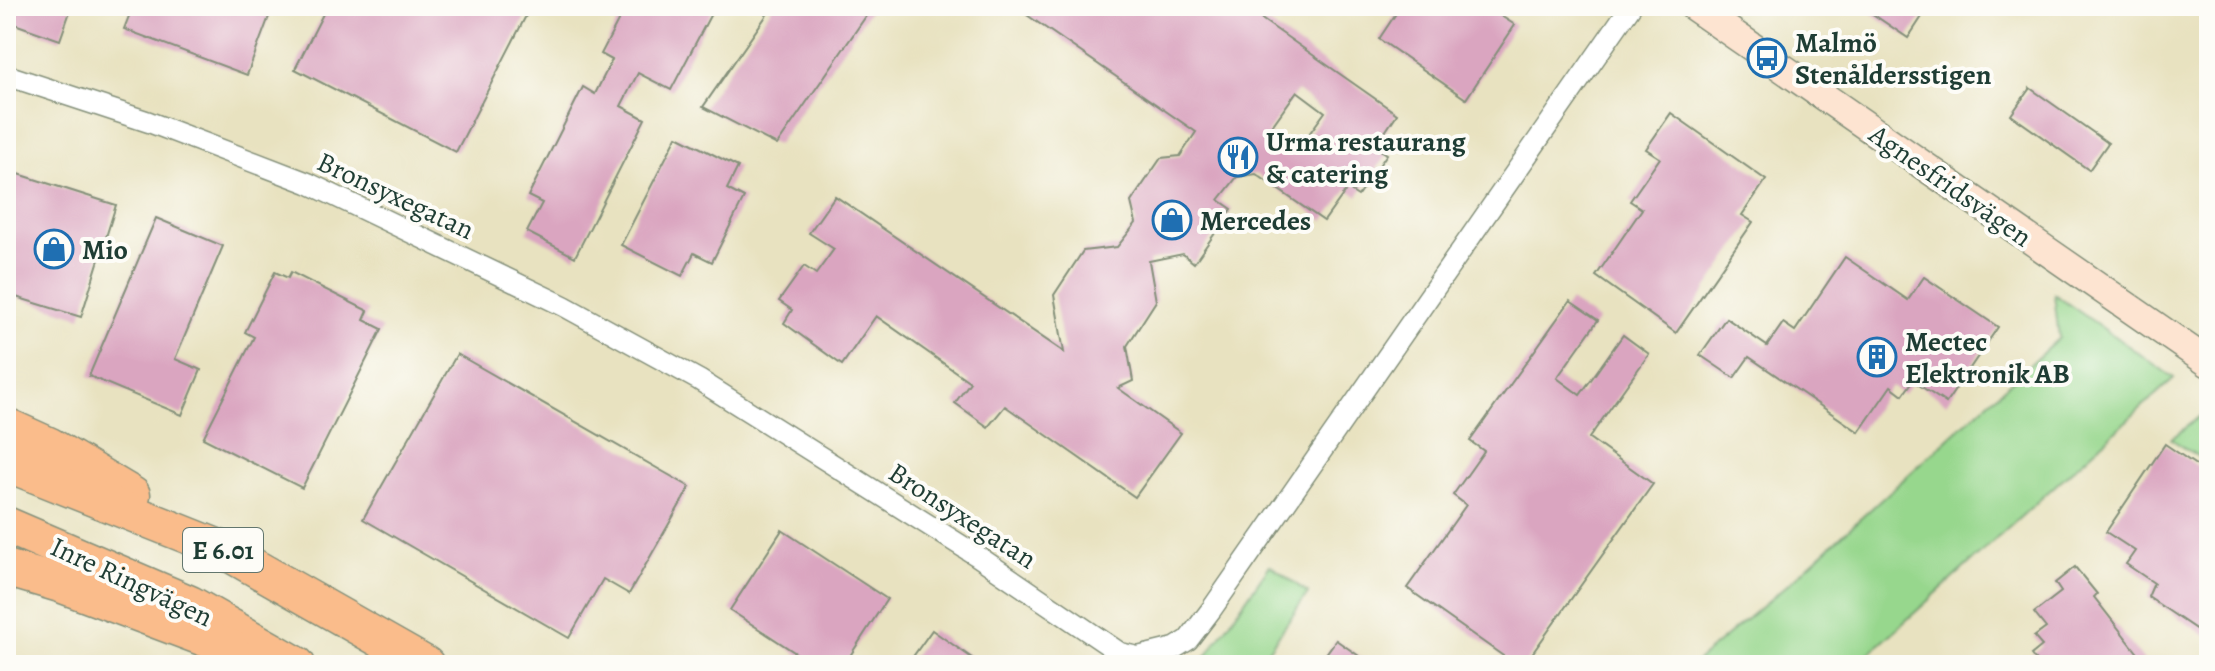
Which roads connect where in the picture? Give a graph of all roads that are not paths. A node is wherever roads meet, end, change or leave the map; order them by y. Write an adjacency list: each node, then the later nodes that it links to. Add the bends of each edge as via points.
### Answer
1 (1631, 6): 3 (street, Bronsyxegatan, via 1211,610 1188,640 1157,655 1138,657 1103,644 976,555 699,380 564,306 308,183)
2 (1693, 6): 4 (main road, Agnesfridsvägen)
3 (6, 75)
4 (2209, 363)
5 (6, 426): 8 (highway, via 50,446)
6 (6, 463): 8 (highway, Inre Ringvägen / E 6.01)
7 (6, 525): 11 (highway, Inre Ringvägen / E 6.01, via 190,604)
8 (222, 549): 12 (highway, Inre Ringvägen / E 6.01)
9 (6, 568): 10 (highway)
10 (274, 665)
11 (297, 665)
12 (426, 665)

